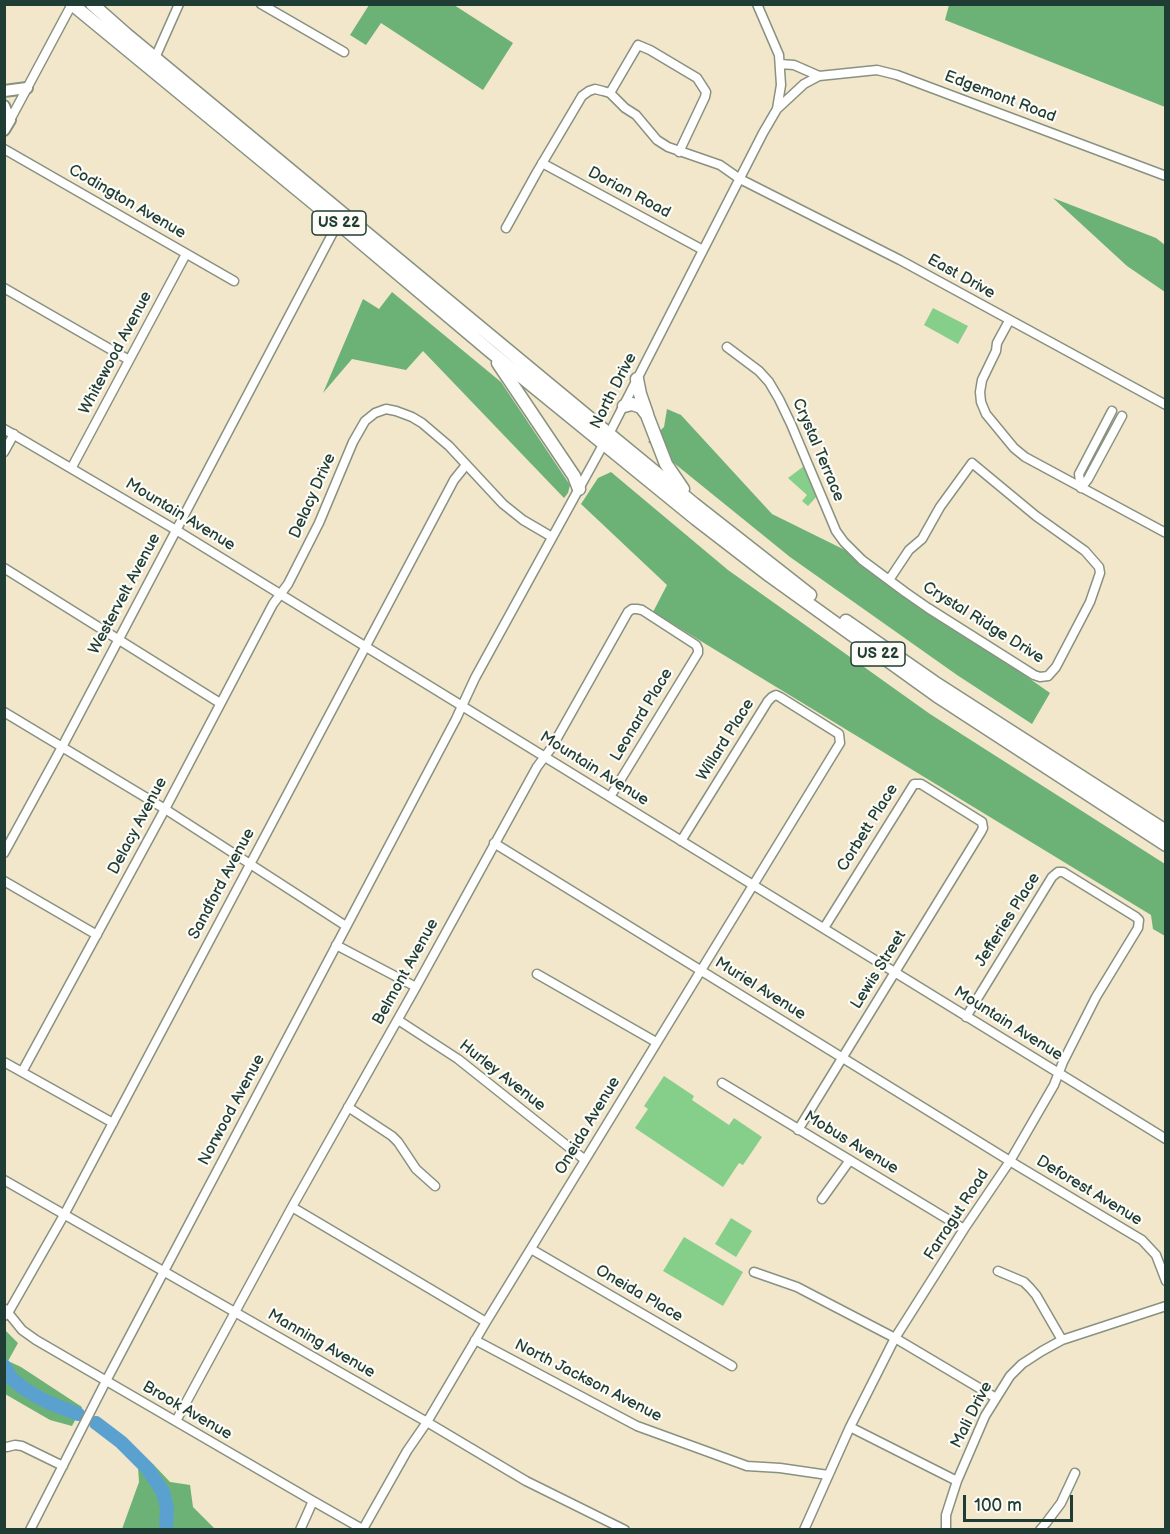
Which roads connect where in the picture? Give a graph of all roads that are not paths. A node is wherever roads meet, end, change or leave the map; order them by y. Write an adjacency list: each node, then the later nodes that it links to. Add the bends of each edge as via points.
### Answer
1 (72, 4): 10 (street); 21 (highway, US 22)
2 (92, 4): 7 (highway, US 22)
3 (179, 4): 7 (street)
4 (758, 4): 8 (street, North Drive)
5 (267, 6): 6 (street)
6 (344, 52)
7 (155, 58): 39 (highway, US 22)
8 (780, 64): 9 (street, Edgemont Road, via 794,65); 14 (street, North Drive)
9 (819, 76): 14 (street, Edgemont Road); 19 (street, Edgemont Road, via 877,70 897,75)
10 (27, 88): 11 (main road); 15 (street)
11 (4, 91)
12 (609, 93): 17 (street, East Drive, via 636,115 657,140); 17 (street, via 638,45 698,78 705,97); 18 (street, via 595,89 582,96)
13 (4, 106): 15 (main road)
14 (777, 109): 20 (street, North Drive)
15 (7, 125)
16 (4, 149): 24 (street, Codington Avenue)
17 (679, 152): 20 (street, East Drive, via 720,165)
18 (542, 163): 22 (street); 23 (street, Dorian Road)
19 (1166, 176)
20 (740, 179): 23 (street, North Drive); 27 (street, East Drive, via 900,260)
21 (338, 223): 29 (highway, US 22); 46 (street, Westervelt Avenue)
22 (506, 228)
23 (703, 250): 31 (street, North Drive)
24 (186, 254): 25 (street, Codington Avenue); 30 (street, Whitewood Avenue)
25 (234, 281)
26 (4, 288): 30 (street)
27 (1011, 322): 32 (street, East Drive); 43 (street, via 982,380 981,402 986,414 1025,457)
28 (727, 347): 50 (street, Crystal Terrace, via 769,382 792,424 836,531)
29 (491, 352): 39 (highway, US 22); 44 (highway)
30 (129, 360): 42 (street, Whitewood Avenue)
31 (637, 379): 33 (street, North Drive); 35 (highway)
32 (1166, 405)
33 (624, 406): 35 (highway, via 641,407); 39 (street, North Drive)
34 (1112, 411): 43 (street, via 1079,474)
35 (647, 415): 45 (highway, via 666,464)
36 (1122, 416): 43 (street)
37 (4, 429): 38 (street, Mountain Avenue)
38 (14, 434): 40 (street); 42 (street, Mountain Avenue)
39 (606, 439): 44 (street, North Drive); 45 (highway, US 22); 68 (highway, US 22, via 770,576 937,696)
40 (4, 452)
41 (466, 465): 48 (street, via 503,504); 52 (street, Delacy Drive, via 422,423 396,411 375,413 352,442 319,522); 54 (street, Sandford Avenue, via 454,480)
42 (72, 467): 46 (street, Mountain Avenue)
43 (1082, 488): 47 (street)
44 (579, 489): 48 (street, North Drive)
45 (694, 504): 65 (highway, US 22, via 797,586 934,682)
46 (176, 530): 52 (street, Mountain Avenue); 53 (street, Westervelt Avenue)
47 (1166, 533)
48 (552, 537): 57 (street, North Drive)
49 (4, 568): 53 (street)
50 (875, 570): 51 (street, Crystal Ridge Drive)
51 (889, 580): 51 (street, Crystal Ridge Drive, via 1040,677 1048,676 1056,667 1089,603 1100,567 972,463 922,539 909,550)
52 (280, 594): 54 (street, Mountain Avenue); 56 (street, Delacy Avenue)
53 (118, 638): 56 (street); 60 (street, Westervelt Avenue)
54 (366, 647): 57 (street, Mountain Avenue); 70 (street, Sandford Avenue)
55 (698, 649): 61 (street, Belmont Avenue, via 642,610 632,609); 62 (street, Leonard Place)
56 (220, 703): 63 (street, Delacy Avenue)
57 (462, 705): 61 (street, Mountain Avenue); 74 (street, Norwood Avenue)
58 (4, 712): 60 (street)
59 (840, 739): 66 (street, Willard Place, via 835,731 780,697 771,697); 72 (street, Oneida Avenue)
60 (62, 747): 63 (street); 69 (street, Westervelt Avenue)
61 (545, 757): 62 (street, Mountain Avenue); 67 (street, Belmont Avenue)
62 (610, 797): 66 (street, Mountain Avenue)
63 (165, 809): 70 (street); 76 (street, Delacy Avenue)
64 (983, 825): 75 (street, Corbett Place, via 921,784 914,784); 79 (street, Lewis Street)
65 (1166, 831)
66 (681, 841): 72 (street, Mountain Avenue)
67 (494, 843): 78 (street, Muriel Avenue); 81 (street, Belmont Avenue)
68 (1166, 845)
69 (4, 853)
70 (250, 864): 74 (street); 91 (street, Sandford Avenue)
71 (4, 881): 76 (street)
72 (753, 885): 75 (street, Mountain Avenue); 78 (street, Oneida Avenue)
73 (1139, 920): 82 (street, Jefferies Place, via 1058,872); 88 (street, Farragut Road)
74 (346, 926): 77 (street, Norwood Avenue)
75 (824, 928): 79 (street, Mountain Avenue)
76 (97, 935): 87 (street, Delacy Avenue)
77 (336, 945): 81 (street); 105 (street, Norwood Avenue)
78 (701, 970): 84 (street, Oneida Avenue); 85 (street, Muriel Avenue)
79 (895, 972): 82 (street, Mountain Avenue); 85 (street, Lewis Street)
80 (537, 974): 84 (street)
81 (416, 987): 83 (street, Belmont Avenue)
82 (966, 1017): 88 (street, Mountain Avenue)
83 (398, 1020): 90 (street, Belmont Avenue); 94 (street, Hurley Avenue, via 458,1059)
84 (656, 1042): 94 (street, Oneida Avenue)
85 (842, 1058): 92 (street, Lewis Street); 96 (street, Muriel Avenue)
86 (4, 1062): 87 (street)
87 (22, 1072): 91 (street)
88 (1058, 1073): 93 (street, Mountain Avenue); 96 (street, Farragut Road)
89 (722, 1083): 92 (street, Mobus Avenue)
90 (348, 1107): 98 (street, via 392,1136); 100 (street, Belmont Avenue)
91 (112, 1123): 101 (street, Sandford Avenue)
92 (798, 1130): 95 (street, Mobus Avenue)
93 (1166, 1139)
94 (585, 1160): 103 (street, Oneida Avenue)
95 (850, 1160): 99 (street); 102 (street, Mobus Avenue)
96 (1010, 1161): 102 (street, Farragut Road); 107 (street, Deforest Avenue, via 1142,1240 1156,1255)
97 (4, 1180): 101 (street, Manning Avenue)
98 (435, 1186)
99 (822, 1199)
100 (292, 1207): 110 (street, Belmont Avenue); 111 (street)
101 (64, 1215): 105 (street, Manning Avenue); 109 (street, Sandford Avenue)
102 (964, 1229): 112 (street, Farragut Road)
103 (531, 1249): 111 (street, Oneida Avenue); 115 (street, Oneida Place)
104 (998, 1271): 114 (street, via 1030,1288)
105 (164, 1272): 110 (street, Manning Avenue); 116 (street, Norwood Avenue)
106 (754, 1272): 112 (street, via 796,1287)
107 (1166, 1281)
108 (1166, 1306): 114 (street, Mali Drive)
109 (6, 1312): 116 (street, Brook Avenue, via 36,1340)
110 (235, 1313): 118 (street, Belmont Avenue); 119 (street, Manning Avenue)
111 (486, 1322): 113 (street, Oneida Avenue)
112 (895, 1338): 117 (street); 120 (street, Farragut Road)
113 (475, 1340): 119 (street, Oneida Avenue); 124 (street, North Jackson Avenue, via 637,1426 747,1466)
114 (1062, 1340): 117 (street, Mali Drive, via 1022,1364)
115 (732, 1366)
116 (106, 1381): 118 (street, Brook Avenue); 122 (street, Norwood Avenue)
117 (996, 1398): 125 (street, Mali Drive)
118 (176, 1421): 126 (street, Brook Avenue)
119 (427, 1422): 127 (street, Oneida Avenue); 130 (street, Manning Avenue, via 526,1481)
120 (850, 1426): 124 (street, Farragut Road); 125 (street)
121 (7, 1447): 122 (street, via 22,1446)
122 (63, 1466): 128 (street, Norwood Avenue)
123 (1075, 1473): 133 (street, via 1061,1503)
124 (828, 1475): 131 (street, Farragut Road)
125 (957, 1481): 132 (street, Mali Drive, via 946,1515)
126 (313, 1501): 127 (street, Brook Avenue); 129 (street)
127 (363, 1529)
128 (30, 1530)
129 (300, 1530)
130 (625, 1530)
131 (804, 1530)
132 (946, 1530)
133 (1040, 1530)

